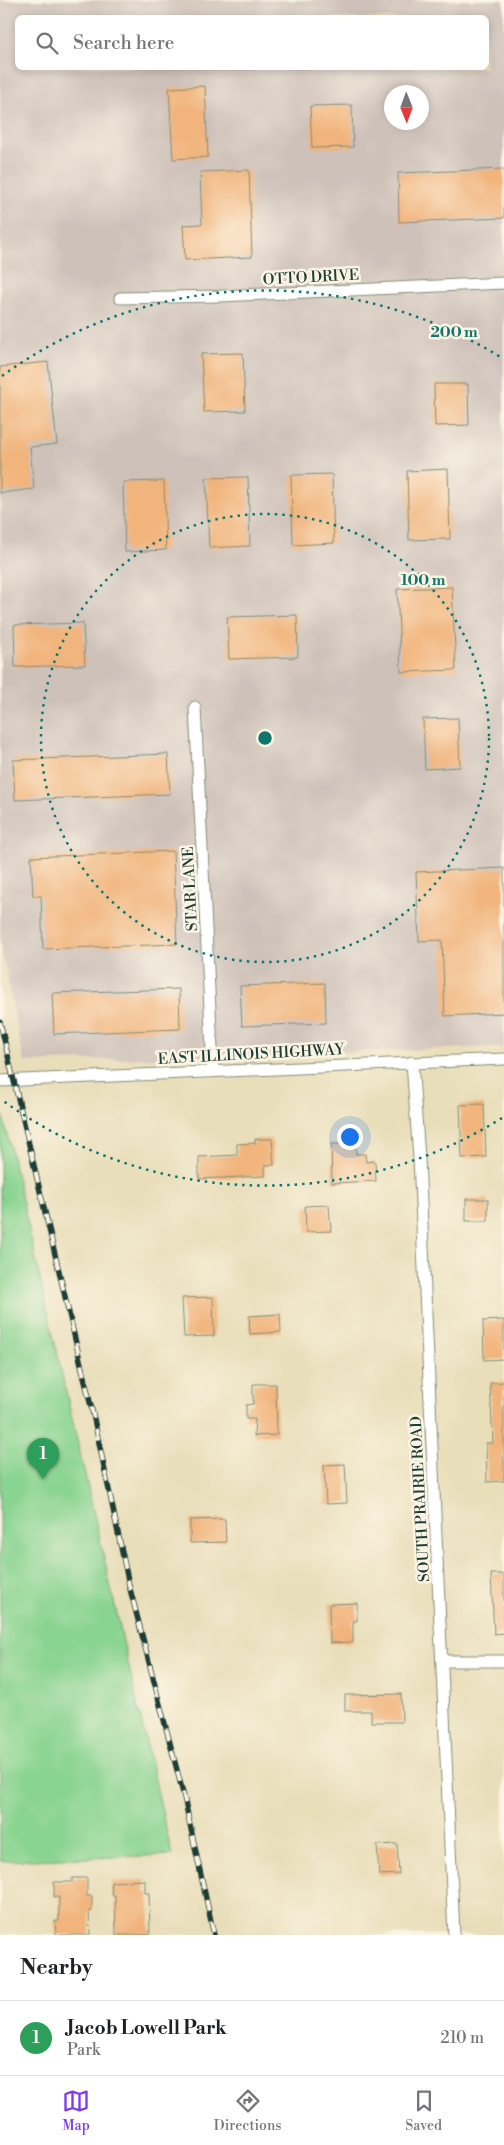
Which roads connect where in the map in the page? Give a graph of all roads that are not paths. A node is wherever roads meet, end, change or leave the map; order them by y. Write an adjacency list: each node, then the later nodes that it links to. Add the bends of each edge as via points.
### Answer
1 (504, 283): 2 (street, OTTO DRIVE)
2 (120, 298)
3 (195, 707): 6 (street, STAR LANE)
4 (504, 1059): 5 (street, EAST ILLINOIS HIGHWAY)
5 (412, 1062): 6 (street, EAST ILLINOIS HIGHWAY); 9 (street, SOUTH PRAIRIE ROAD)
6 (213, 1070): 7 (street, EAST ILLINOIS HIGHWAY)
7 (0, 1081)
8 (504, 1661): 9 (street)
9 (443, 1662): 10 (street, SOUTH PRAIRIE ROAD)
10 (454, 1935)

